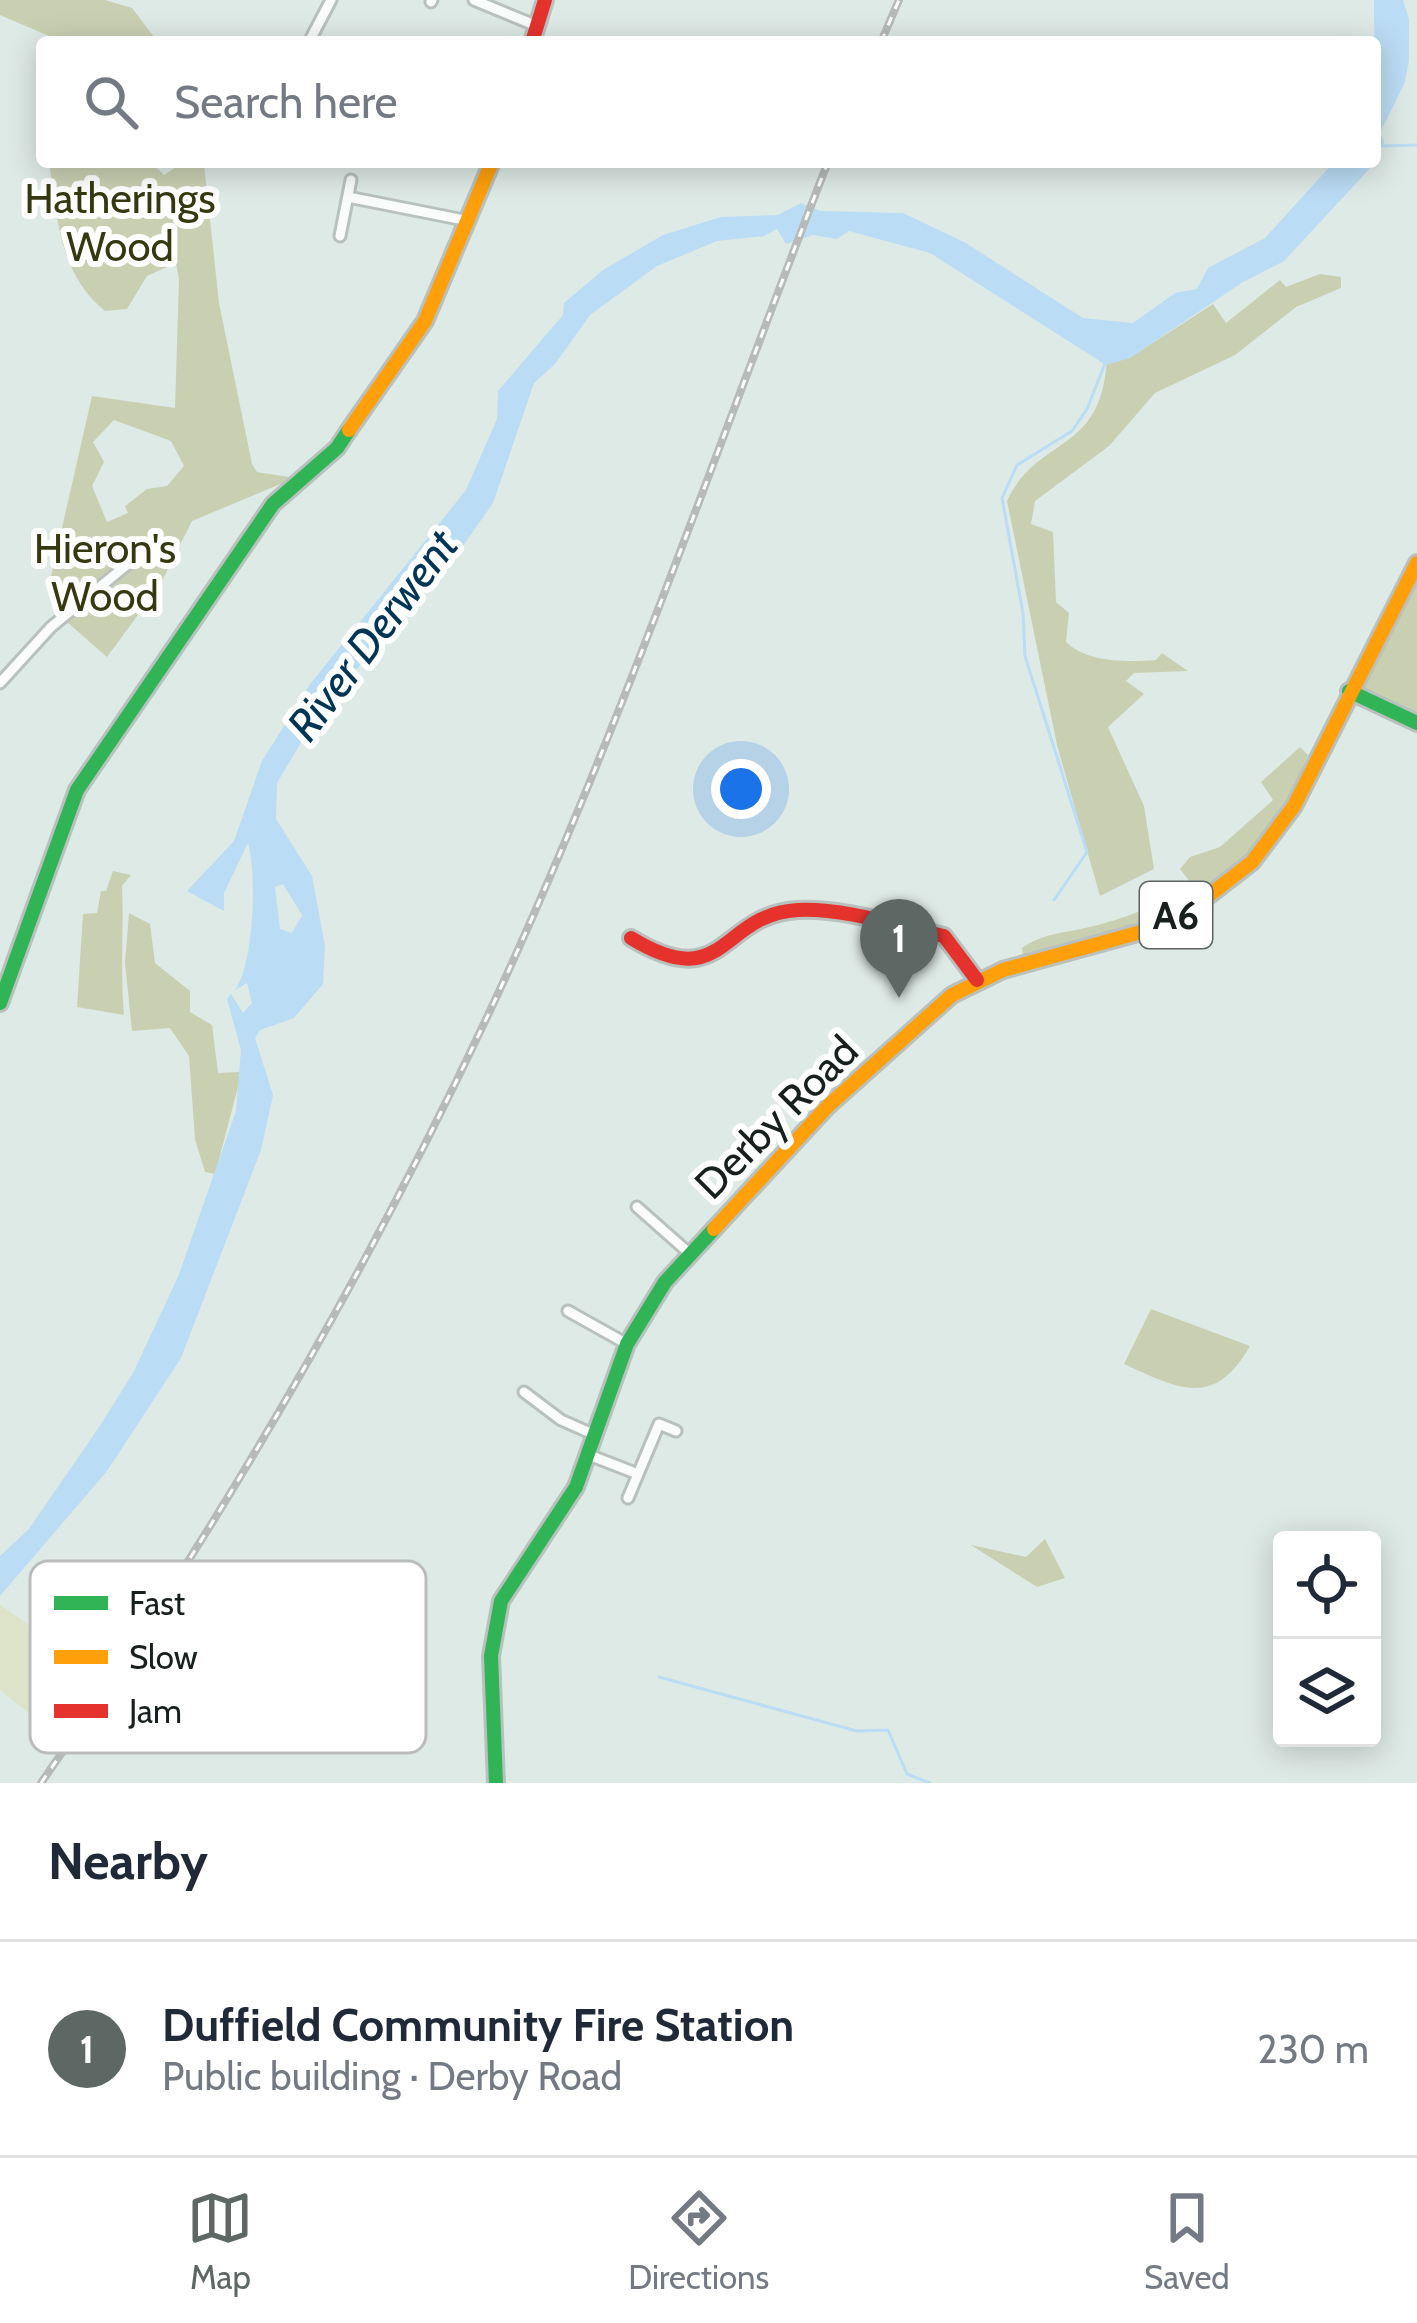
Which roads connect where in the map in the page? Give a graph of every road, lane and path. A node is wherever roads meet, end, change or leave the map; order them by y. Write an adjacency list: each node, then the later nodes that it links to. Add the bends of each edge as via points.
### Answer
1 (331, 0): 5 (street)
2 (474, 0): 4 (street)
3 (545, 0): 4 (main road)
4 (537, 26): 6 (main road)
5 (311, 36)
6 (534, 36)
7 (489, 168): 10 (main road)
8 (350, 180): 9 (street)
9 (348, 197): 10 (street); 11 (street, via 341,231)
10 (470, 221): 19 (main road, via 412,341 329,458 282,495 245,544 77,790)
11 (326, 222)
12 (145, 550): 14 (street, via 51,627)
13 (1417, 563): 15 (main road, A6)
14 (0, 683)
15 (1349, 691): 16 (main road); 18 (main road, Derby Road / A6, via 1287,818 1230,881 1130,937)
16 (1417, 723)
17 (631, 938): 18 (main road, via 689,962 793,909 944,936)
18 (976, 980): 21 (main road, Derby Road / A6, via 876,1060)
19 (0, 1003)
20 (638, 1207): 21 (street)
21 (689, 1253): 23 (main road, Derby Road / A6)
22 (568, 1311): 23 (street)
23 (627, 1344): 26 (main road, Derby Road / A6)
24 (524, 1392): 26 (street)
25 (676, 1431): 28 (street, via 658,1424)
26 (595, 1435): 27 (main road, Derby Road / A6)
27 (589, 1455): 28 (street); 30 (main road, Derby Road / A6, via 497,1614)
28 (638, 1474): 29 (street)
29 (628, 1498)
30 (496, 1783)

